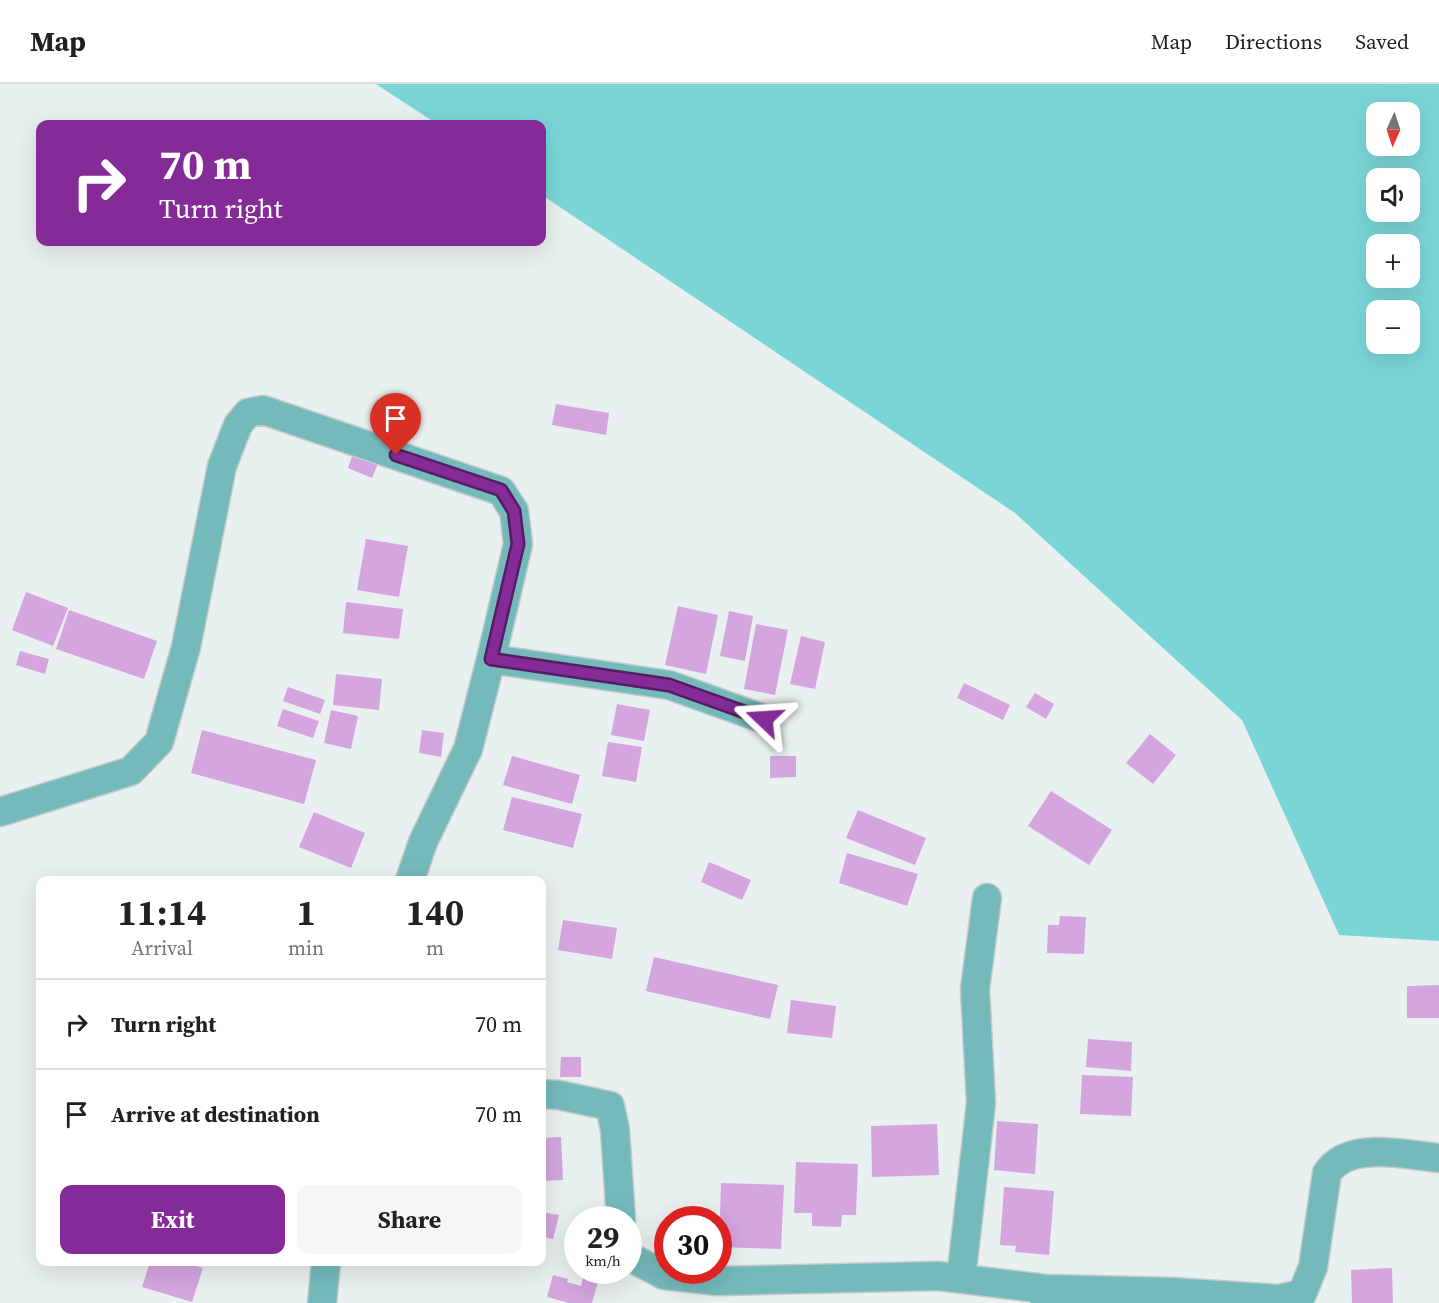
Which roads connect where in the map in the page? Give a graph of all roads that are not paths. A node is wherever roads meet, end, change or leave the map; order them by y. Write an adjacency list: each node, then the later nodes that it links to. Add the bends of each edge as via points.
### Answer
1 (491, 659): 2 (street, via 669,685); 3 (street, via 518,544 514,511 501,490 263,410 248,413 238,425 222,466 186,647 159,742 131,771); 4 (street, via 468,749 423,842)
2 (764, 719)
3 (0, 812)
4 (411, 876)
5 (987, 898): 11 (street, via 975,989 981,1103)
6 (546, 1094): 8 (street, via 610,1106)
7 (1439, 1158): 12 (street, via 1380,1152 1334,1162 1326,1173 1313,1267 1302,1294 1279,1299 1172,1292)
8 (620, 1206)
9 (642, 1263): 11 (street, via 664,1275 717,1281 938,1276)
10 (326, 1266): 13 (street)
11 (961, 1279): 12 (street)
12 (1045, 1296)
13 (322, 1303)

